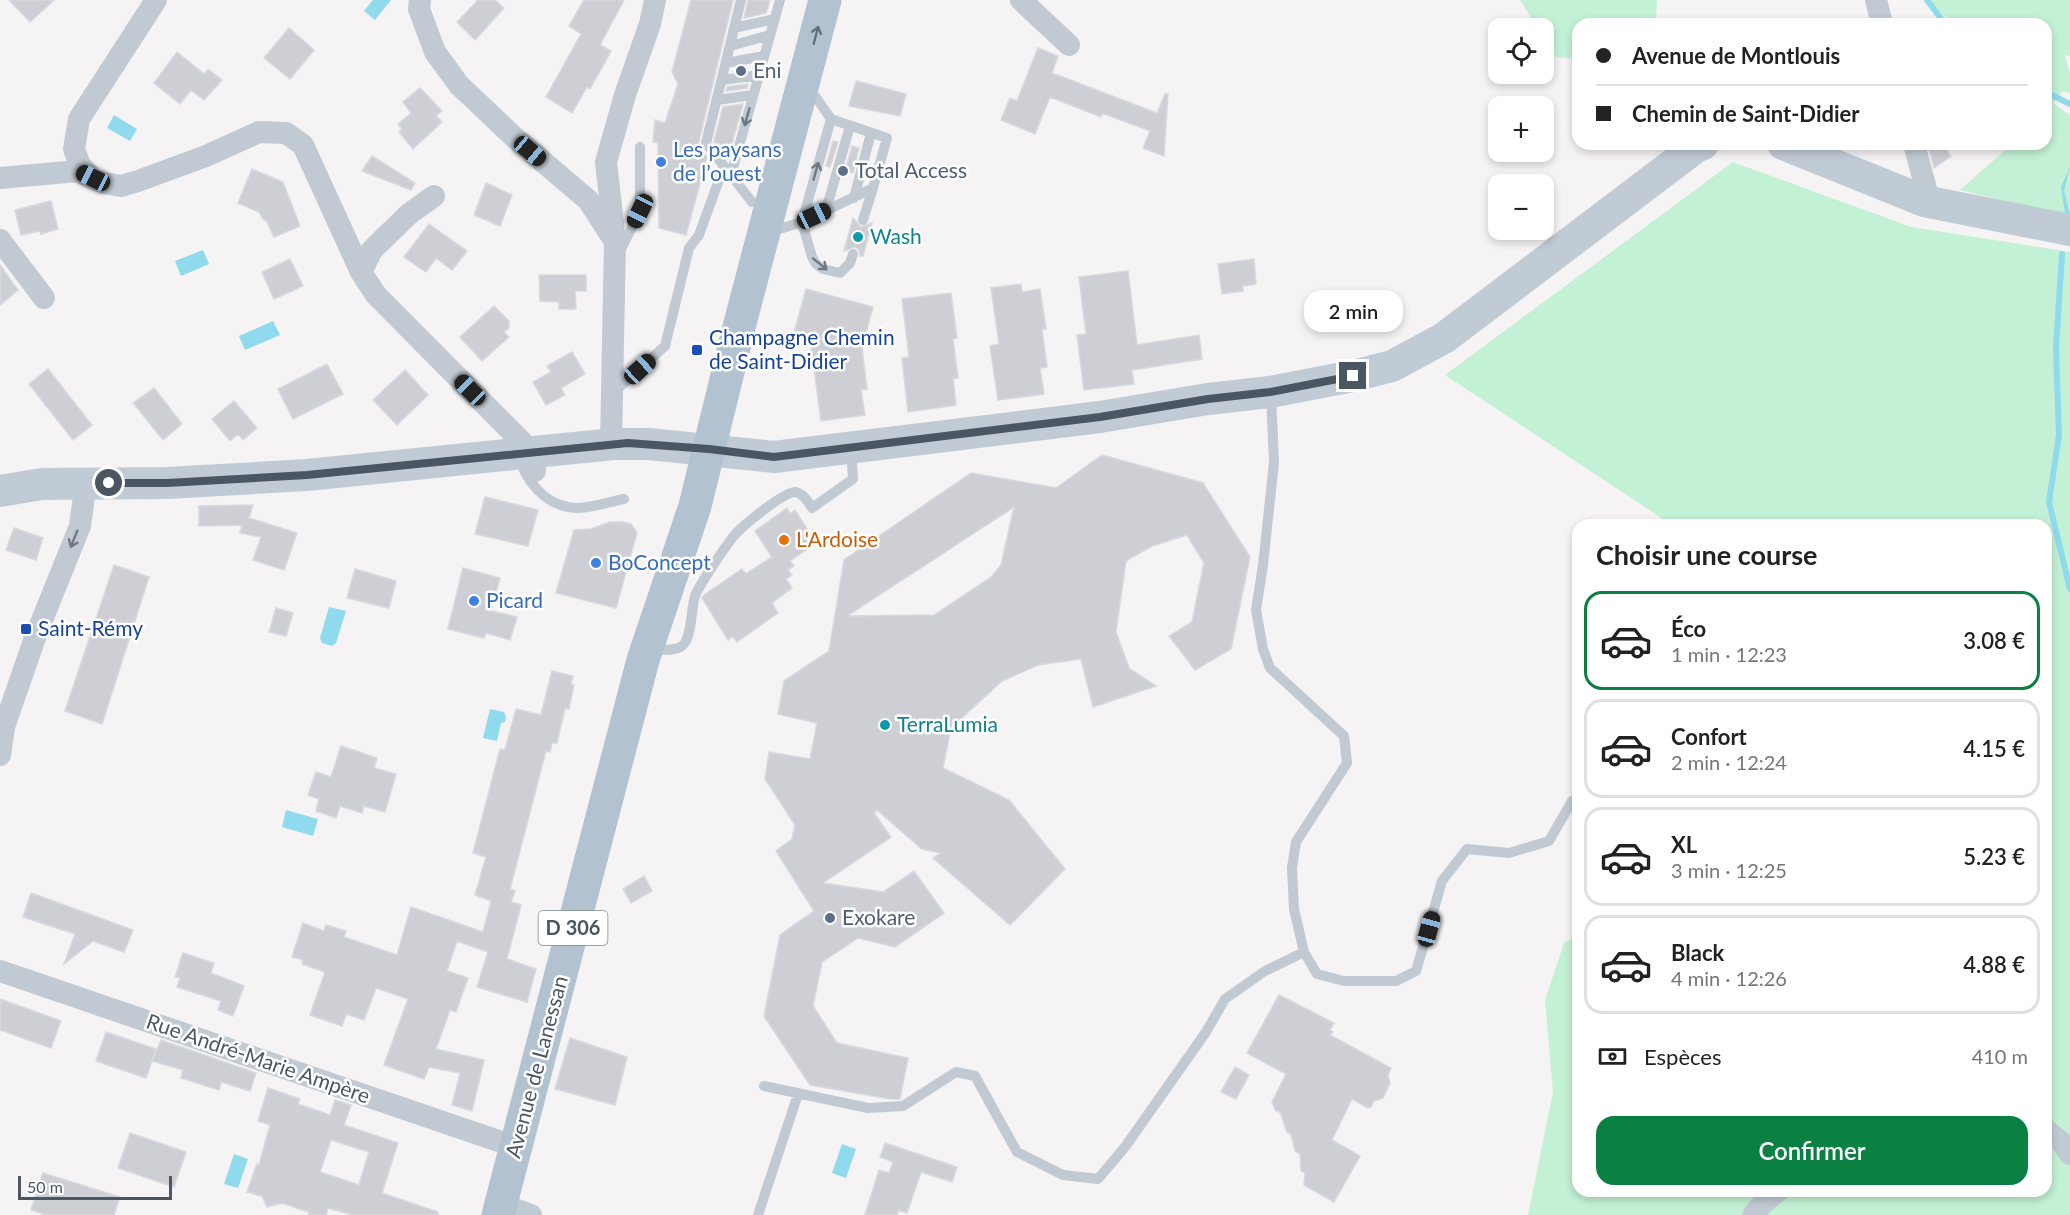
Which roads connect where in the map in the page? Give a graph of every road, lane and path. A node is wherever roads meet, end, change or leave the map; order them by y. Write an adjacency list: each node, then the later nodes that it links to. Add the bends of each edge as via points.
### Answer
1 (156, 0): 32 (street, via 79,119 74,149 80,165)
2 (420, 0): 44 (street, via 419,9 435,52 459,85 588,200)
3 (655, 0): 44 (street, via 606,162)
4 (741, 0): 12 (lane)
5 (780, 0): 11 (lane)
6 (801, 0): 37 (main road)
7 (825, 0): 19 (main road, one-way to 7)
8 (1021, 0): 14 (street)
9 (1876, 0): 10 (street)
10 (1880, 18)
11 (775, 19): 12 (lane); 13 (lane)
12 (734, 28): 15 (lane)
13 (770, 35): 15 (lane); 16 (lane)
14 (1069, 45)
15 (730, 46): 17 (lane)
16 (764, 56): 17 (lane); 18 (lane)
17 (726, 63): 20 (lane)
18 (759, 75): 20 (lane); 21 (lane)
19 (804, 79): 23 (lane); 42 (main road)
20 (722, 80): 22 (lane)
21 (753, 95): 22 (lane); 30 (lane, one-way to 30)
22 (717, 100): 30 (lane, via 706,143)
23 (831, 120): 24 (lane); 40 (lane, one-way to 23)
24 (850, 126): 25 (lane); 38 (lane)
25 (870, 133): 33 (lane, via 887,138); 35 (lane)
26 (640, 147): 44 (lane, via 640,211)
27 (1692, 150): 48 (street, via 1444,338 1392,366)
28 (1798, 150): 36 (street)
29 (1916, 150): 36 (street, via 1926,189)
30 (728, 170): 37 (lane); 49 (lane, via 699,235 689,248 665,346)
31 (0, 178): 32 (street, via 78,171)
32 (93, 178): 46 (street, via 121,186 206,156 259,132 286,133 303,145)
33 (873, 188): 35 (lane); 39 (lane)
34 (434, 196): 46 (street, via 372,250)
35 (854, 198): 38 (lane)
36 (1924, 201): 41 (street)
37 (752, 202): 50 (main road)
38 (826, 210): 40 (lane)
39 (863, 220)
40 (802, 222): 42 (lane); 45 (lane, one-way to 45, via 812,257 823,269 840,273)
41 (2070, 230)
42 (764, 234): 50 (main road)
43 (0, 240): 47 (street)
44 (615, 251): 49 (street)
45 (853, 254)
46 (361, 273): 54 (street, via 376,295)
47 (44, 298)
48 (1270, 392): 52 (street); 61 (lane, via 1274,462 1256,610 1263,650 1270,668 1344,736 1347,764 1296,842 1292,868 1294,909)
49 (612, 394): 51 (street)
50 (708, 415): 53 (main road)
51 (611, 444): 53 (street); 54 (street)
52 (851, 447): 53 (street, via 774,457); 58 (lane, via 853,479 812,508 804,496 791,492 733,537 696,595 683,646 675,649)
53 (699, 448): 58 (main road, D 306, via 677,502); 58 (main road, D 306, via 695,506)
54 (528, 460): 55 (street, via 167,483); 57 (lane, via 522,471 547,499 577,508)
55 (86, 482): 56 (street); 59 (street, one-way to 59, via 80,526 36,635 4,727)
56 (0, 491)
57 (624, 499)
58 (647, 645): 66 (main road, Avenue de Lanessan / D 306)
59 (0, 754)
60 (1572, 801): 61 (lane, via 1549,841 1509,853 1467,849 1442,881 1416,971 1396,981 1344,981 1317,974)
61 (1304, 952): 64 (lane, via 1265,971 1224,999 1206,1032 1139,1128 1098,1179 1063,1175 1017,1152 975,1076 956,1072 903,1106 868,1108)
62 (0, 971): 66 (street, Rue André-Marie Ampère)
63 (764, 1086): 64 (lane)
64 (798, 1094): 70 (lane)
65 (2052, 1135): 67 (street)
66 (516, 1147): 69 (main road, Avenue de Lanessan / D 306)
67 (2070, 1154)
68 (1770, 1197): 71 (street)
69 (510, 1211)
70 (758, 1215)
71 (1753, 1215)

